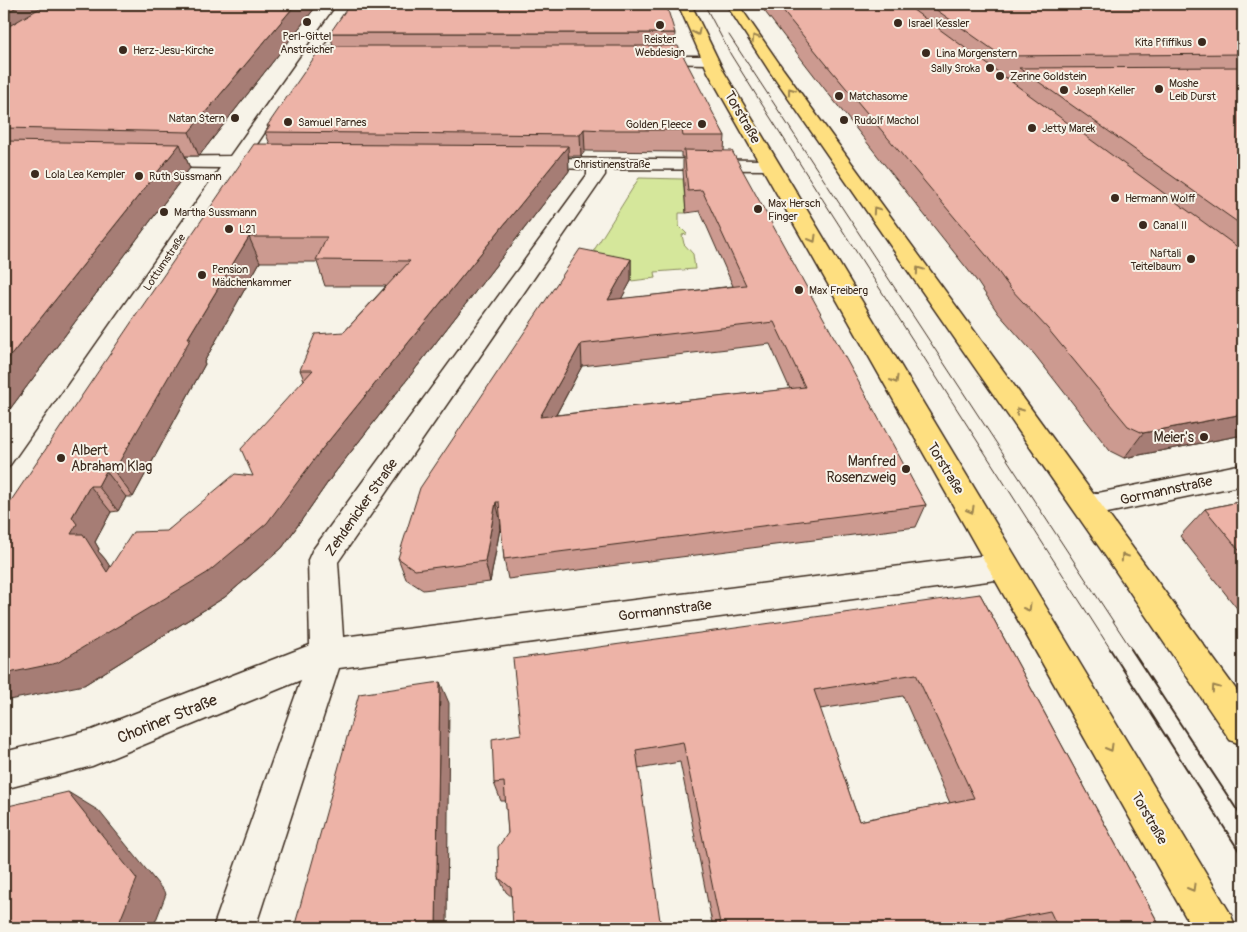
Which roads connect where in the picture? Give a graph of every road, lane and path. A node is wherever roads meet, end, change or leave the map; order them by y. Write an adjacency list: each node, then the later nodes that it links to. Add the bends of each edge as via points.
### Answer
1 (344, 4): 4 (street, Lottumstraße)
2 (684, 4): 7 (main road, Torstraße, one-way to 7)
3 (732, 4): 16 (main road, one-way to 3)
4 (305, 60): 5 (street); 9 (street, Lottumstraße)
5 (324, 60)
6 (636, 60): 7 (street)
7 (710, 60): 13 (main road, Torstraße)
8 (299, 160): 9 (street)
9 (235, 161): 10 (street); 15 (street, Lottumstraße)
10 (131, 162)
11 (513, 163): 12 (street, Christinenstraße)
12 (596, 164): 13 (street, Christinenstraße); 18 (street, Zehdenicker Straße, via 596,175 324,560)
13 (770, 165): 17 (main road, Torstraße, one-way to 17)
14 (1243, 474): 16 (street, Gormannstraße)
15 (4, 498)
16 (1088, 506): 19 (main road, one-way to 16)
17 (1004, 566): 18 (street, Gormannstraße); 22 (main road, Torstraße, one-way to 22)
18 (326, 654): 20 (street, Choriner Straße, via 92,748); 21 (street, Zehdenicker Straße)
19 (1243, 728)
20 (4, 770)
21 (234, 928)
22 (1215, 928)

